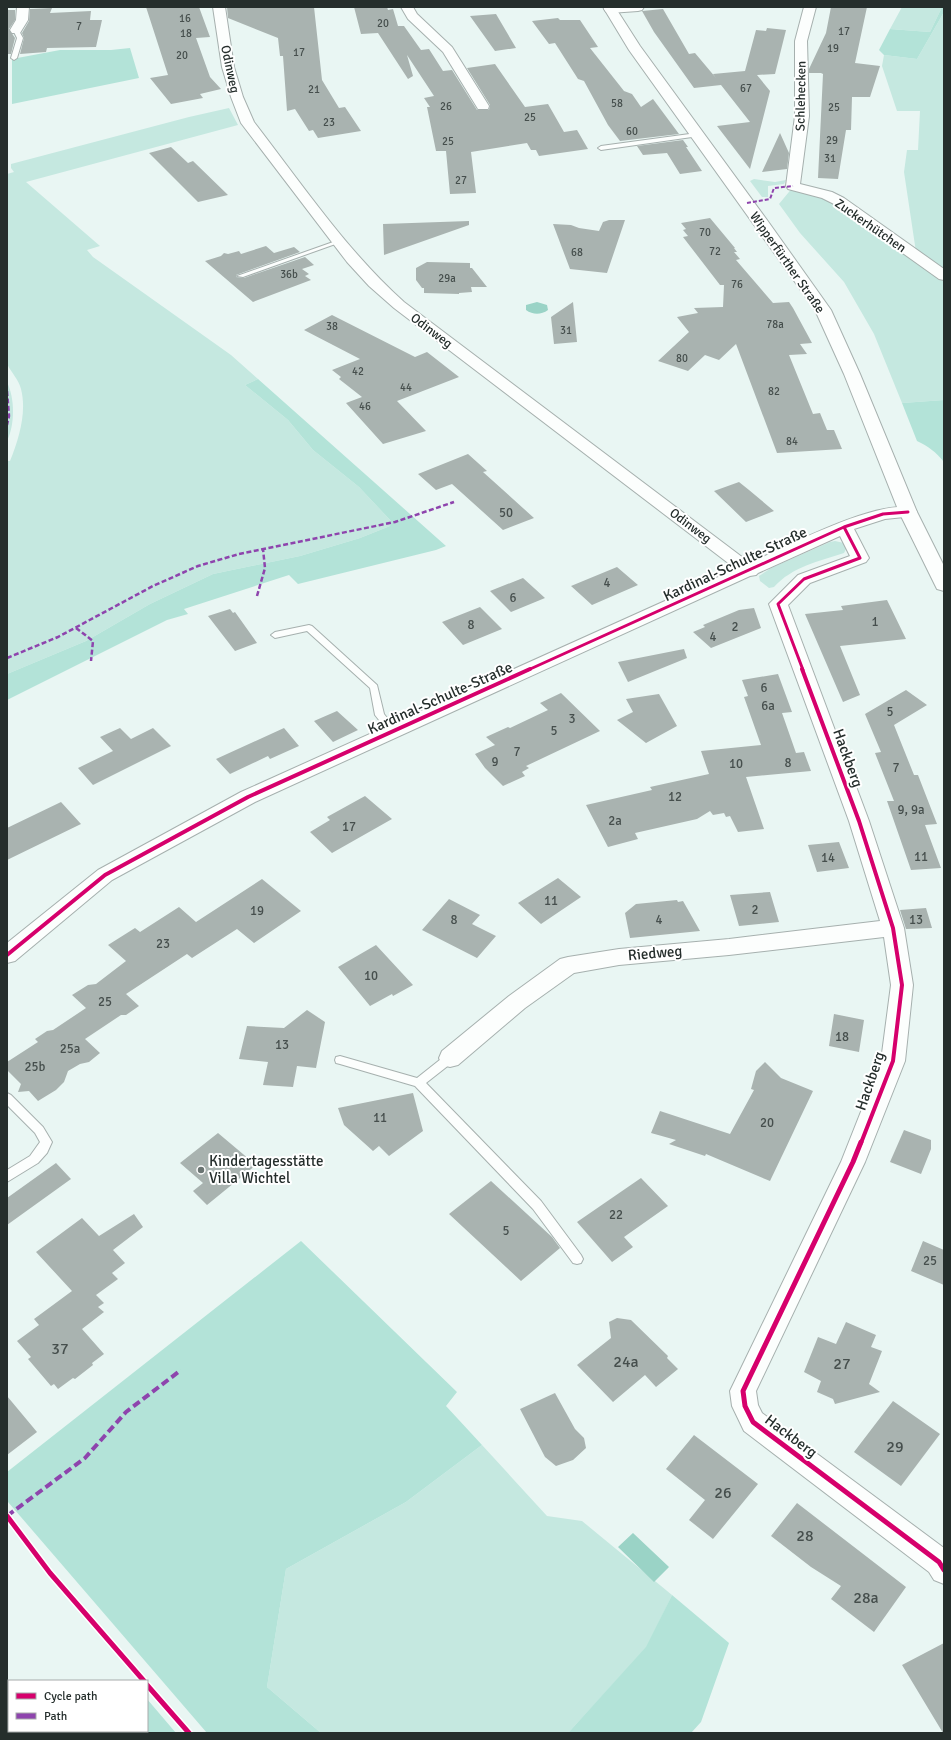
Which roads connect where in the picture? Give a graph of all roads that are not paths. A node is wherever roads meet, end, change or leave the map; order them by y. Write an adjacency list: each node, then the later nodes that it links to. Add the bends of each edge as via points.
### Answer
1 (23, 7): 7 (street, via 22,20)
2 (219, 7): 13 (street, Odinweg, via 228,67 236,98 248,123)
3 (407, 7): 9 (street, via 412,16 448,50)
4 (638, 7): 6 (street)
5 (810, 7): 12 (street, Schlehecken, via 800,42 802,116)
6 (610, 8): 10 (main road, Wipperfürther Straße, via 634,47)
7 (16, 30): 8 (lane, via 20,38)
8 (14, 58)
9 (483, 106)
10 (697, 135): 11 (lane); 16 (main road, Wipperfürther Straße, via 823,310)
11 (601, 148)
12 (793, 186): 15 (street, Zuckerhütchen, via 840,201)
13 (338, 242): 14 (lane); 18 (street, Odinweg, via 374,283 399,305)
14 (241, 276)
15 (944, 276)
16 (908, 512): 17 (street, Kardinal-Schulte-Straße, via 883,514); 19 (main road, Wipperfürther Straße)
17 (844, 527): 18 (street, Kardinal-Schulte-Straße); 22 (street, Hackberg, via 860,558 804,579 778,604 859,822)
18 (750, 571): 21 (street, Kardinal-Schulte-Straße)
19 (944, 585)
20 (275, 635): 21 (lane, via 309,628 374,687 380,715)
21 (393, 732): 23 (street, Kardinal-Schulte-Straße, via 248,797 105,875)
22 (893, 928): 24 (street, Riedweg, via 619,957 568,965 517,1002); 30 (street, Hackberg, via 902,985 893,1061 853,1162 743,1390 745,1406 753,1422 939,1562)
23 (7, 956)
24 (450, 1058): 26 (lane)
25 (340, 1060): 26 (lane)
26 (420, 1083): 29 (lane, via 537,1205)
27 (7, 1098): 28 (lane, via 39,1130 46,1142 42,1153 30,1164)
28 (7, 1177)
29 (577, 1259)
30 (944, 1570)

